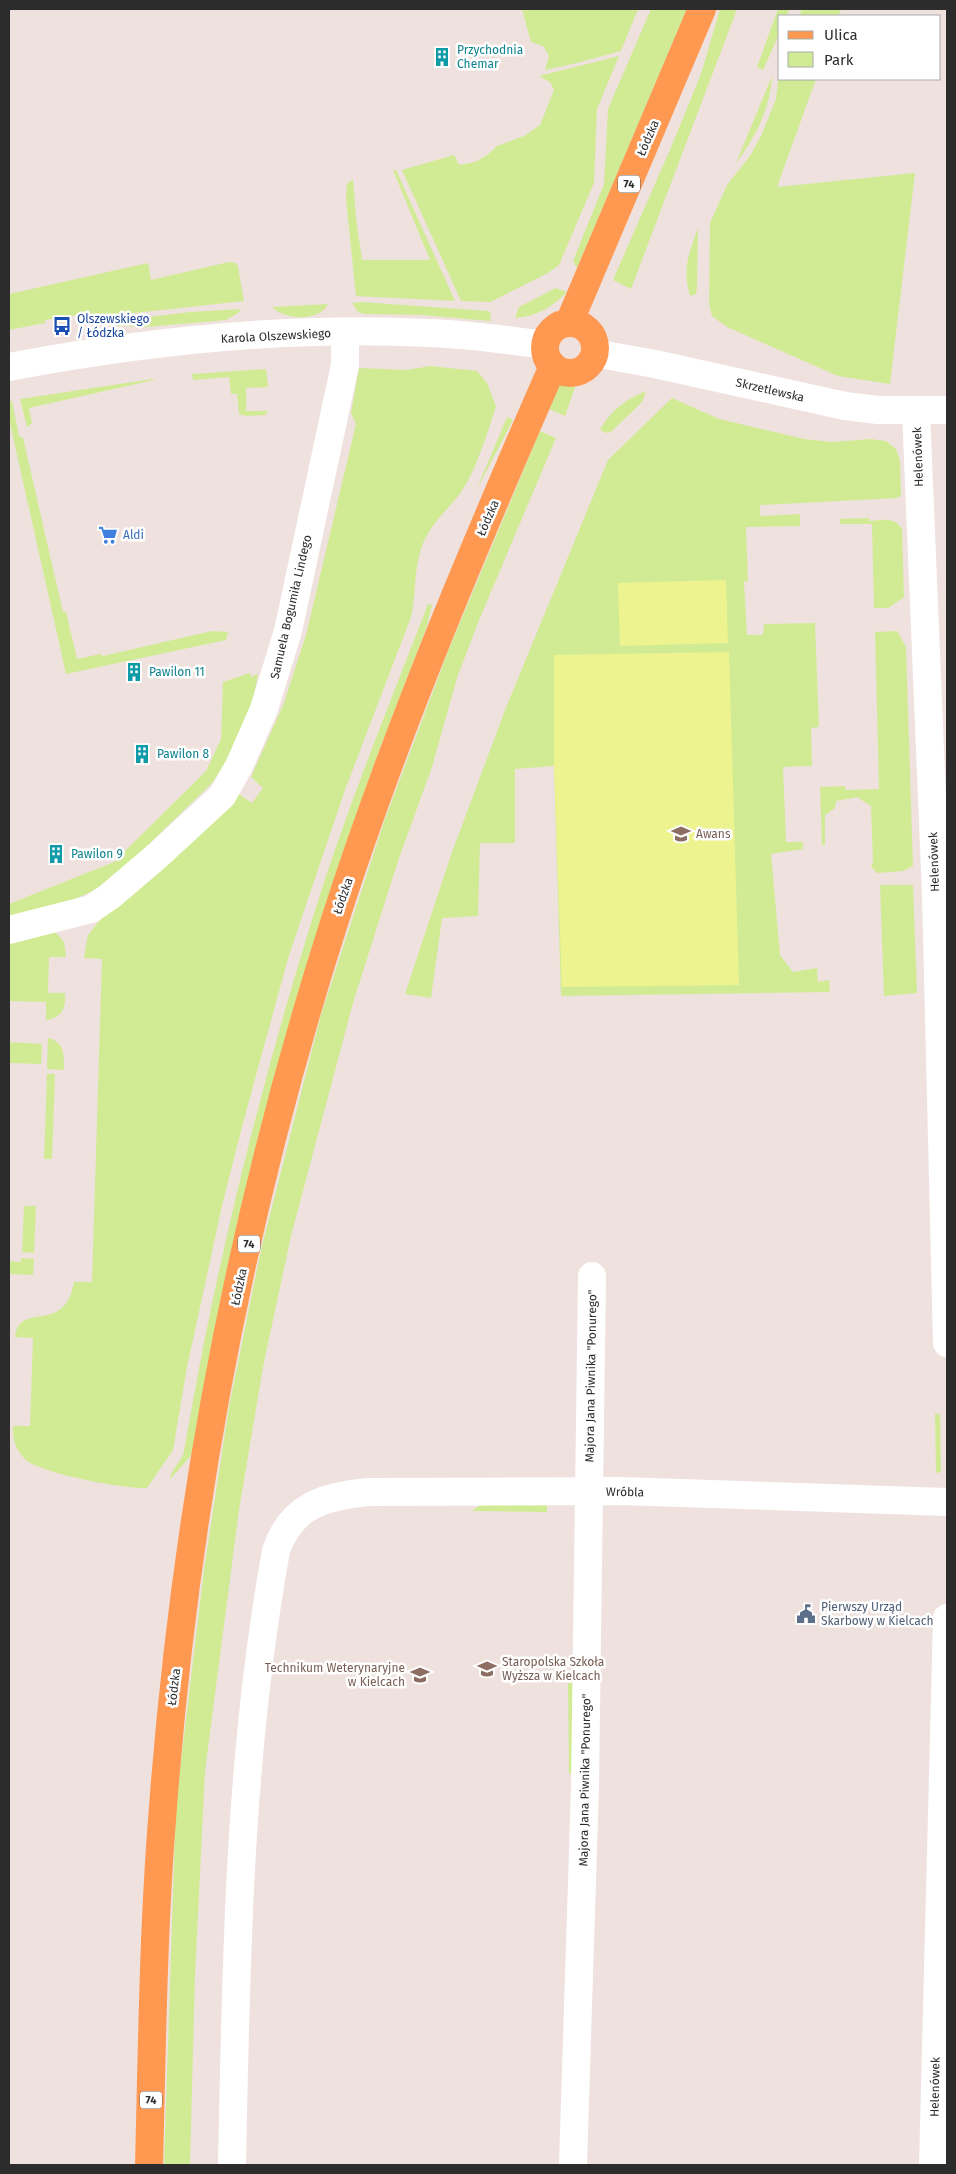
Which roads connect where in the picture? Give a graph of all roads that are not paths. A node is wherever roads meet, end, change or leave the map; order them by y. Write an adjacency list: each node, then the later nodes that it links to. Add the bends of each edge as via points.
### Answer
1 (702, 9): 2 (main road, Łódzka / 74)
2 (569, 323): 4 (main road, via 580,325 589,332 594,342); 5 (main road, 74, via 558,325 548,334)
3 (345, 332): 5 (street, Karola Olszewskiego, via 428,333); 6 (street, Karola Olszewskiego, via 256,335 148,345); 10 (street, Samuela Bogumiła Lindego, via 344,365 288,631 266,701 239,766 222,796 110,896 91,909)
4 (594, 353): 5 (main road, via 588,364 577,372 564,372); 8 (street, Skrzetlewska, via 844,406)
5 (549, 356): 16 (main road, Łódzka / 74, via 354,865 295,1058 242,1270 203,1472 171,1715 158,1880)
6 (9, 367)
7 (947, 410): 8 (street, Skrzetlewska)
8 (916, 411): 9 (street, Helenówek)
9 (942, 895): 12 (street, Helenówek)
10 (9, 930)
11 (592, 1276): 13 (street, Majora Jana Piwnika "Ponurego")
12 (947, 1343)
13 (589, 1492): 14 (street, Wróbla); 17 (street, Wróbla, via 369,1492 329,1497 306,1509 281,1536 276,1551 256,1689 243,1828 236,1965); 18 (street, Majora Jana Piwnika "Ponurego", via 585,1776)
14 (947, 1502)
15 (947, 1618): 19 (street, Helenówek)
16 (149, 2165)
17 (232, 2165)
18 (573, 2165)
19 (933, 2165)

